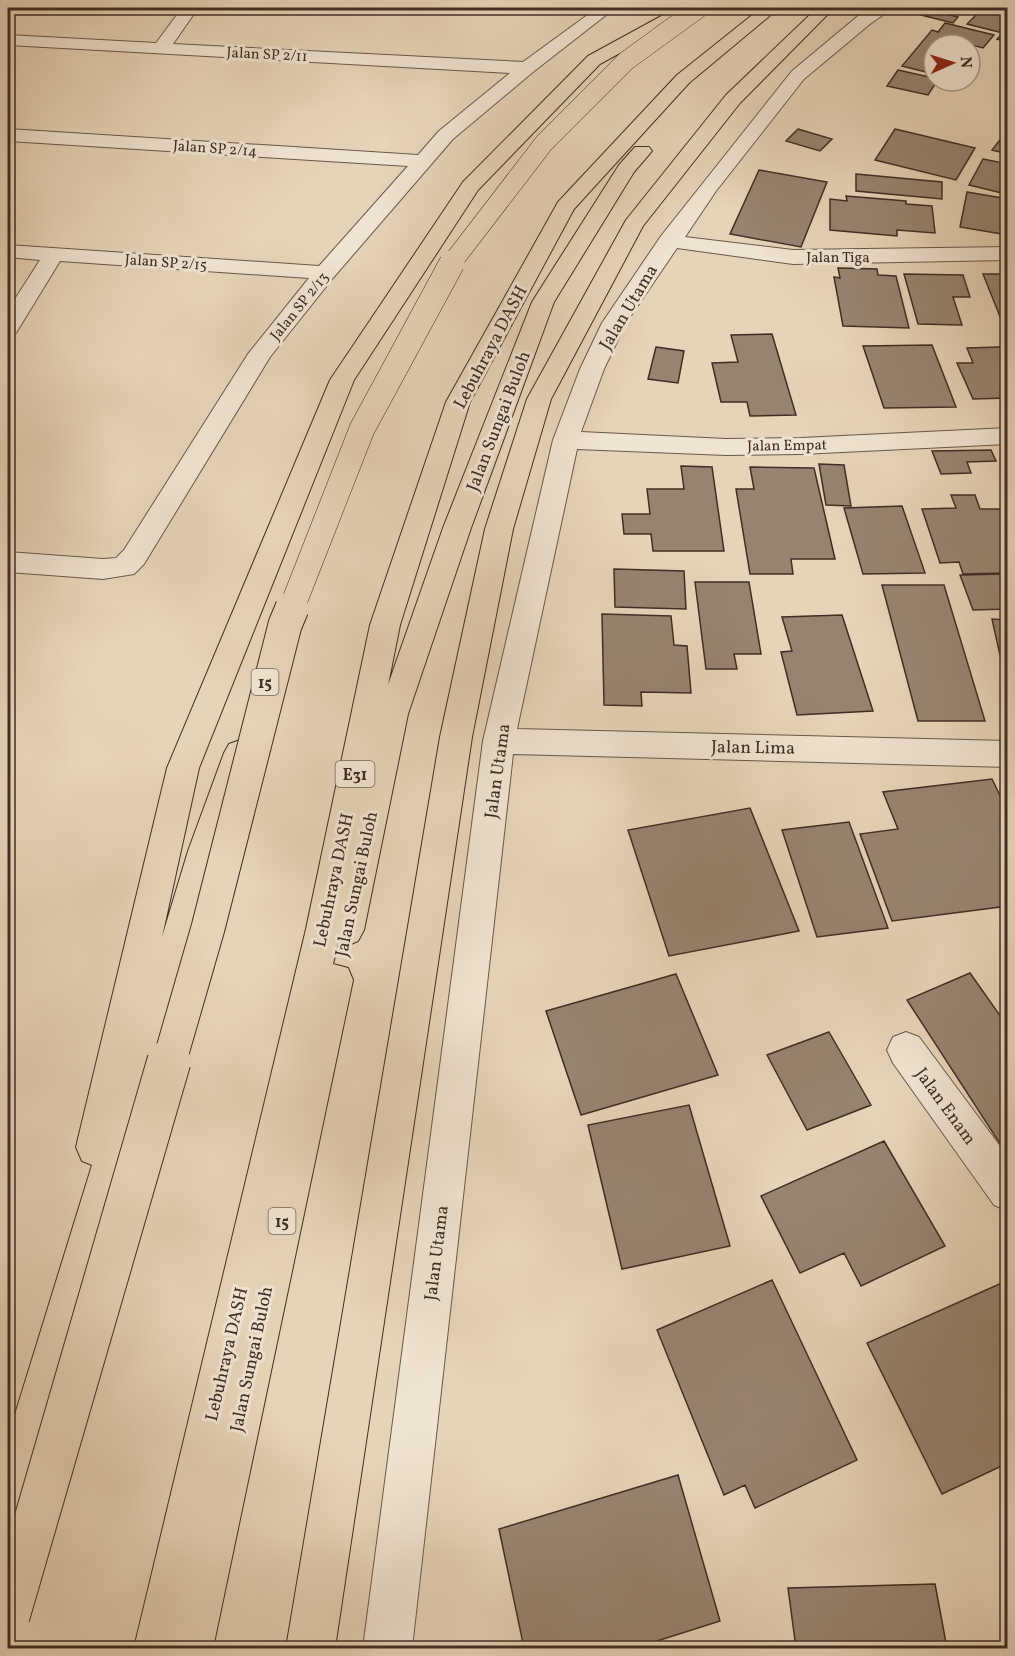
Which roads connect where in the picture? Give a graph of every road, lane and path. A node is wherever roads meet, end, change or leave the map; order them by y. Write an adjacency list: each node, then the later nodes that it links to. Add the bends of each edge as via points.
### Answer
1 (11, 8): 10 (street)
2 (190, 8): 12 (street)
3 (607, 8): 13 (street, Jalan SP 2/13)
4 (688, 8): 29 (highway, via 594,60 470,186 342,380 183,768)
5 (697, 8): 29 (highway, 15, via 631,56 574,113 510,187 383,380 318,533 205,850); 31 (highway, bridge, via 626,61 544,143 447,268 362,429 285,625 208,928)
6 (771, 8): 32 (highway, Lebuhraya DASH / E31, via 683,79 566,206 458,402 385,625 323,929)
7 (788, 8): 33 (highway, Jalan Sungai Buloh / 15, via 726,56 626,169 543,302 457,528 393,714)
8 (826, 8): 34 (highway, via 733,99 633,224 539,399 499,529 456,737)
9 (885, 8): 16 (street, Jalan Utama, via 864,20 798,75)
10 (8, 12)
11 (8, 40): 12 (street, Jalan SP 2/11)
12 (161, 48): 13 (street, Jalan SP 2/11)
13 (527, 68): 15 (street, Jalan SP 2/13, via 446,135)
14 (8, 135): 15 (street, Jalan SP 2/14)
15 (423, 161): 20 (street, Jalan SP 2/13)
16 (669, 241): 18 (street, Jalan Tiga, via 794,257); 23 (street, Jalan Utama, via 614,323)
17 (8, 251): 19 (street, Jalan SP 2/15)
18 (1008, 253)
19 (54, 254): 20 (street, Jalan SP 2/15); 21 (street)
20 (326, 273): 24 (street, Jalan SP 2/13, via 260,354 134,557 124,567 103,569)
21 (8, 328)
22 (1008, 436): 23 (street, Jalan Empat, via 737,447)
23 (566, 440): 25 (street, Jalan Utama)
24 (8, 561)
25 (499, 741): 26 (street, Jalan Lima); 35 (street, Jalan Utama)
26 (1008, 754)
27 (906, 1050): 28 (street, Jalan Enam)
28 (1008, 1191)
29 (23, 1461): 30 (highway, 15)
30 (8, 1511)
31 (8, 1616)
32 (158, 1648)
33 (188, 1648)
34 (310, 1648)
35 (387, 1648)

